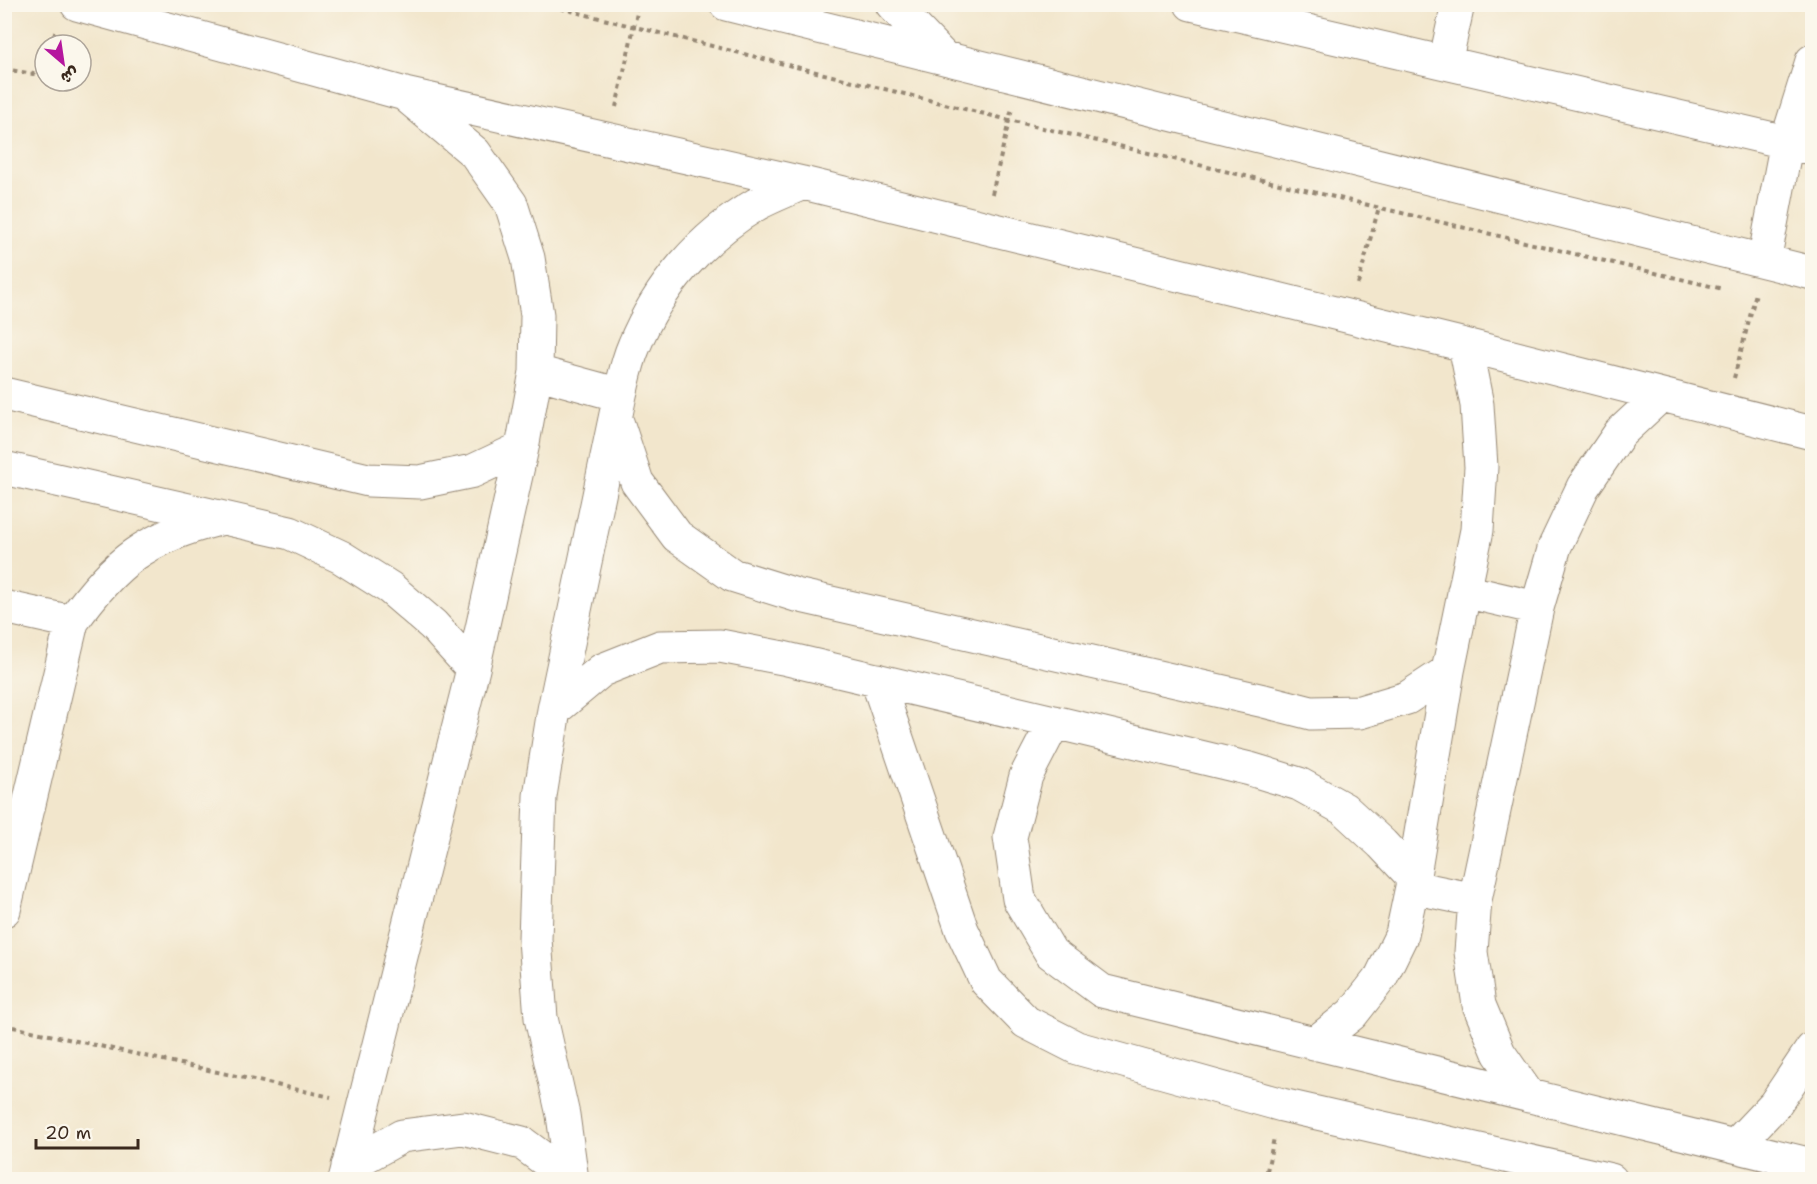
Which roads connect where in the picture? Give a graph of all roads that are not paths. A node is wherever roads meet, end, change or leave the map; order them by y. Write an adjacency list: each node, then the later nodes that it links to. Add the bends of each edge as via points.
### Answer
1 (77, 4): 9 (street)
2 (726, 4): 6 (street)
3 (891, 4): 6 (street)
4 (1458, 4): 8 (street)
5 (1208, 6): 8 (street)
6 (942, 56): 12 (street)
7 (1812, 61): 10 (street)
8 (1445, 63): 10 (street)
9 (405, 94): 11 (street); 15 (street, via 475,153 511,204 528,258 537,315)
10 (1800, 145): 12 (street)
11 (803, 183): 14 (street); 18 (street, via 750,209 718,231 682,265 654,304 633,348)
12 (1764, 261): 13 (street)
13 (1812, 273)
14 (1466, 345): 17 (street); 23 (street, via 1478,405 1481,467 1476,530)
15 (536, 372): 18 (street); 20 (street)
16 (4, 394): 20 (street, via 368,480 420,482 472,471)
17 (1661, 395): 19 (street); 25 (street, via 1620,433 1583,487 1555,546)
18 (618, 406): 28 (street, via 637,482 677,536 732,575 796,595 1311,713 1360,712 1407,698); 30 (street)
19 (1812, 433)
20 (522, 448): 27 (street)
21 (4, 468): 22 (street)
22 (220, 519): 26 (street, via 184,528 119,565); 27 (street, via 290,534 341,557 390,588 433,625)
23 (1464, 591): 25 (street); 28 (street)
24 (4, 607): 26 (street)
25 (1537, 609): 33 (street)
26 (72, 622): 34 (street)
27 (473, 669): 40 (street)
28 (1448, 671): 32 (street)
29 (877, 680): 30 (street, via 720,646 660,647 602,670); 31 (street); 42 (street, via 962,930 986,981 1026,1022 1077,1048 1282,1105)
30 (554, 710): 41 (street, via 540,796 535,939 541,1018 563,1115)
31 (1054, 722): 32 (street, via 1299,784 1344,809 1382,844); 35 (street, via 1026,776 1010,837 1019,899 1051,953 1102,991)
32 (1412, 882): 33 (street); 35 (street, via 1402,934 1381,976 1352,1014)
33 (1475, 900): 37 (street, via 1471,952 1479,1005 1499,1053)
34 (4, 910)
35 (1314, 1044): 37 (street)
36 (1812, 1049): 38 (street, via 1775,1104)
37 (1529, 1096): 38 (street)
38 (1736, 1145): 39 (street)
39 (1812, 1165)
40 (347, 1173): 41 (street, via 402,1136 463,1128 522,1143)
41 (572, 1179)
42 (1611, 1179)

